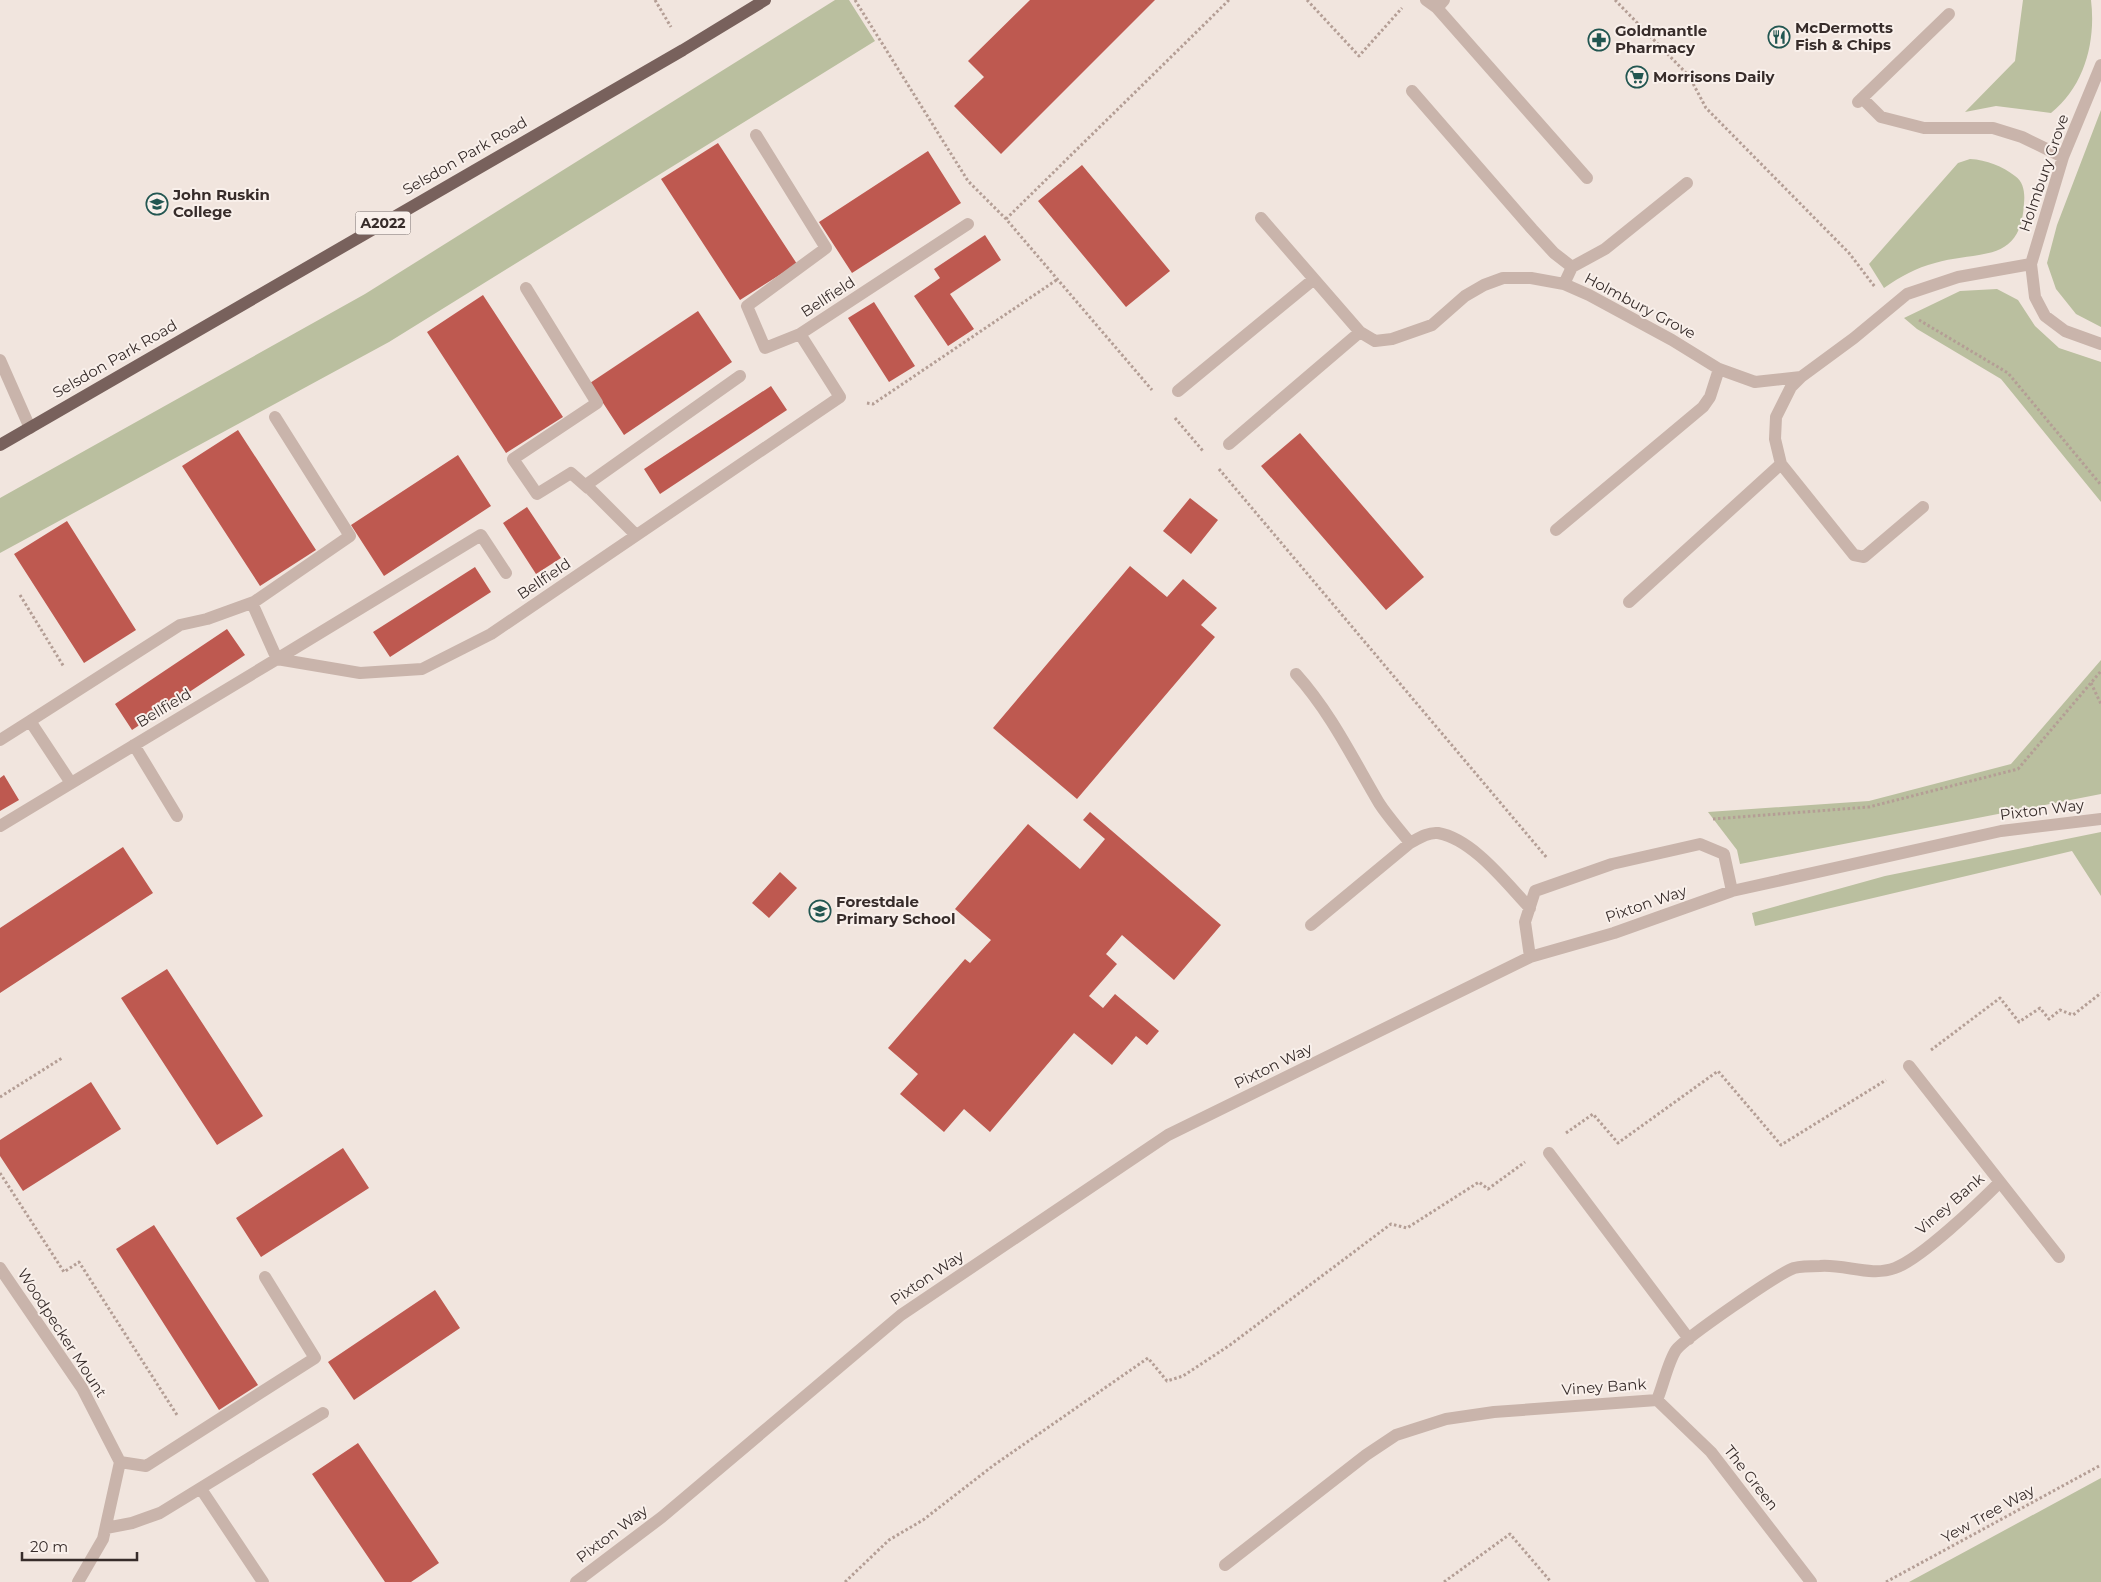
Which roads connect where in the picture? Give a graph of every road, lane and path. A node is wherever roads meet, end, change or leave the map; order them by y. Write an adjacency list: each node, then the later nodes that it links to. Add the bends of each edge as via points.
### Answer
1 (765, 0): 35 (main road, Selsdon Park Road / A2022)
2 (1230, 0): 16 (path)
3 (1307, 0): 7 (path, via 1359,56)
4 (1426, 0): 6 (street)
5 (1615, 0): 24 (path, via 1688,76 1706,108 1849,253)
6 (1440, 4): 13 (street)
7 (1403, 7)
8 (1949, 14): 12 (street, via 1860,100 1888,119 1924,128 1993,128 2022,137)
9 (2101, 65): 12 (street, Holmbury Grove)
10 (1412, 91): 19 (street, via 1532,229)
11 (756, 135): 26 (street, via 826,248 747,306 765,348)
12 (2063, 157): 18 (street, Holmbury Grove)
13 (1587, 178)
14 (1687, 183): 19 (street, via 1604,249)
15 (1261, 218): 20 (street, Holmbury Grove)
16 (1006, 219)
17 (968, 224): 26 (street, Bellfield)
18 (2031, 264): 24 (street, via 1931,285 1907,294); 27 (street, Holmbury Grove, via 2035,296 2046,316 2065,331)
19 (1572, 267): 22 (street)
20 (1314, 279): 25 (street, Holmbury Grove); 32 (street)
21 (1058, 280): 33 (path, via 873,404)
22 (1564, 284): 25 (street, Holmbury Grove, via 1531,278 1503,278 1465,296 1432,325 1392,339 1375,341); 29 (street, Holmbury Grove, via 1672,340)
23 (526, 288): 40 (street, via 597,403 513,459 537,494 571,473)
24 (1890, 308): 31 (street); 39 (path, via 1923,322 2008,372)
25 (1360, 332): 36 (street)
26 (800, 334): 33 (street, Bellfield)
27 (2101, 344)
28 (0, 360): 35 (street)
29 (1719, 369): 31 (street, Holmbury Grove, via 1755,382); 42 (street, via 1710,397 1703,407)
30 (740, 376): 40 (street, via 586,485)
31 (1801, 377): 38 (street, via 1791,387 1776,417 1775,439)
32 (1178, 391)
33 (840, 397): 43 (street, Bellfield)
34 (275, 417): 46 (street, via 350,536)
35 (30, 428): 37 (main road, Selsdon Park Road / A2022)
36 (1229, 444)
37 (0, 445)
38 (1781, 464): 41 (street, via 1854,556 1864,557); 47 (street)
39 (2101, 485)
40 (588, 488): 43 (street)
41 (1923, 507)
42 (1556, 530)
43 (636, 535): 48 (street, Bellfield, via 491,634 422,669 360,672)
44 (506, 573): 48 (street, via 481,535)
45 (20, 595): 50 (path)
46 (252, 602): 48 (street); 54 (street, via 207,620 180,625)
47 (1628, 602)
48 (277, 659): 56 (street, Bellfield)
49 (2101, 671): 52 (path)
50 (67, 674)
51 (1296, 674): 61 (street, via 1334,722 1381,806)
52 (2091, 683): 53 (path); 62 (path, via 2018,769 1869,807 1705,820)
53 (2101, 704)
54 (30, 721): 55 (street); 57 (street)
55 (0, 740)
56 (134, 745): 57 (street, Bellfield); 58 (street)
57 (71, 783): 60 (street, Bellfield)
58 (177, 816)
59 (2101, 819): 63 (street, Pixton Way, via 2001,831)
60 (0, 826)
61 (1410, 843): 64 (street, via 1423,835 1437,833 1453,838 1486,861); 65 (street)
62 (1700, 844): 63 (street, via 1724,854); 64 (street, via 1612,864 1565,879 1535,892)
63 (1732, 891): 66 (street, Pixton Way, via 1614,933)
64 (1530, 908): 66 (street, via 1526,922)
65 (1311, 925)
66 (1530, 957): 88 (street, Pixton Way, via 1168,1135 901,1315 662,1517)
67 (2101, 993): 69 (path, via 2073,1015 2060,1010 2049,1018 2040,1008 2020,1022 2000,998)
68 (62, 1058): 70 (path)
69 (1909, 1066): 71 (path, via 1781,1145 1718,1071 1618,1144 1593,1114); 73 (street)
70 (0, 1097)
71 (1547, 1150): 77 (street); 89 (path, via 1488,1189 1478,1182 1407,1228 1391,1224 1183,1376 1167,1380 1148,1358 994,1465 923,1520 889,1540)
72 (0, 1173): 80 (path, via 64,1272 79,1262)
73 (2000, 1182): 74 (street); 77 (street, Viney Bank, via 1942,1234 1895,1268 1876,1272 1832,1266 1794,1268 1769,1280)
74 (2059, 1257)
75 (0, 1268): 81 (street, Woodpecker Mount, via 82,1388)
76 (265, 1277): 80 (street, via 315,1358)
77 (1689, 1339): 78 (street, Viney Bank, via 1676,1350)
78 (1657, 1400): 85 (street, Viney Bank, via 1494,1412 1446,1419 1396,1435); 92 (street, The Green, via 1711,1452)
79 (323, 1413): 83 (street)
80 (192, 1437): 81 (street, via 146,1466)
81 (120, 1462): 84 (street)
82 (2101, 1465): 93 (path, Yew Tree Way)
83 (201, 1489): 84 (street, via 160,1513); 87 (street)
84 (106, 1528): 86 (street, via 104,1539)
85 (1224, 1566)
86 (78, 1582)
87 (262, 1582)
88 (576, 1582)
89 (845, 1582)
90 (1444, 1582): 91 (path, via 1510,1534)
91 (1551, 1582)
92 (1811, 1582)
93 (1886, 1582)

